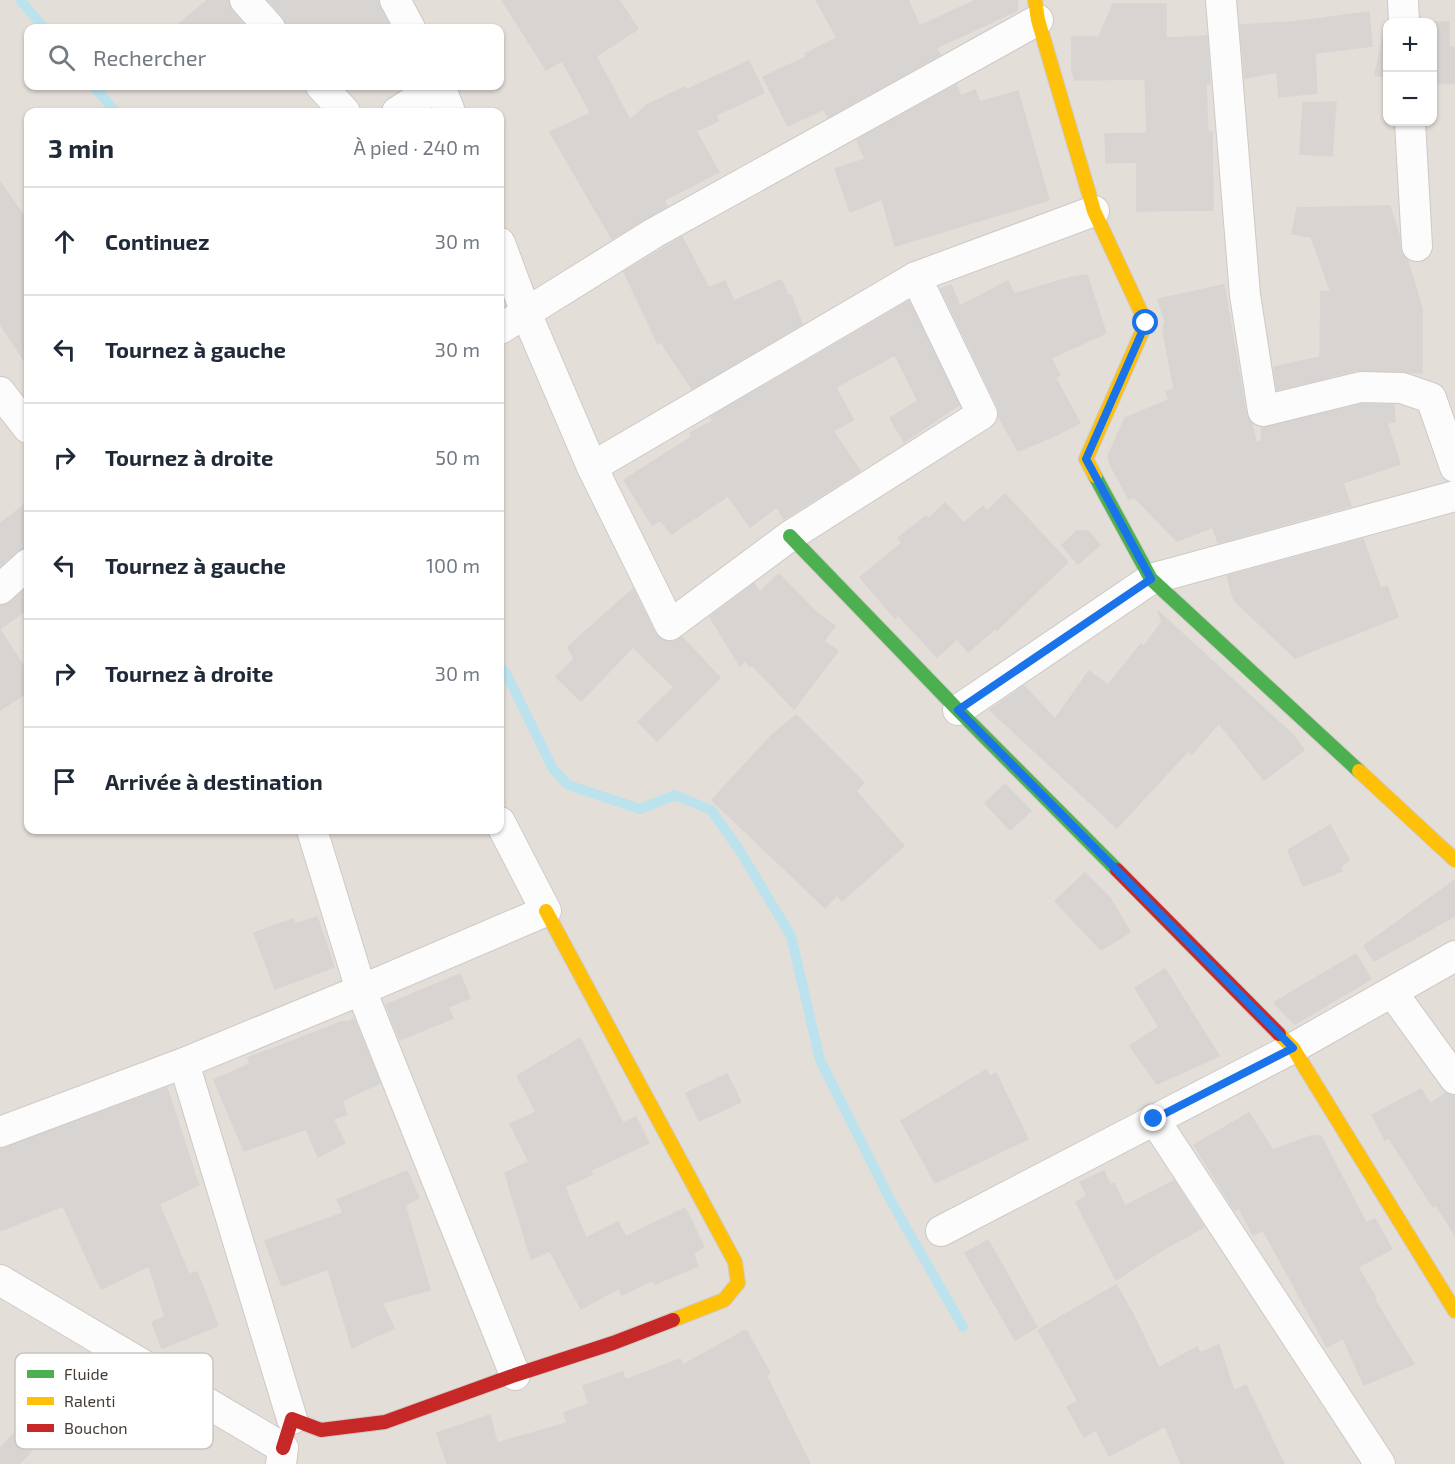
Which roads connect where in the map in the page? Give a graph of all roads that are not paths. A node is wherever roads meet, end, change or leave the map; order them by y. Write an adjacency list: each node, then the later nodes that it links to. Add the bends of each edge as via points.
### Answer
1 (244, 0): 7 (street)
2 (395, 0): 8 (street)
3 (1221, 0): 25 (street, via 1245,295 1263,411 1361,387 1402,388 1431,399)
4 (1403, 0): 6 (street)
5 (1036, 10): 16 (street); 20 (street, via 654,233)
6 (1404, 18)
7 (266, 24)
8 (408, 24)
9 (325, 90): 12 (street)
10 (432, 90): 13 (street)
11 (440, 90): 14 (street)
12 (341, 108)
13 (403, 108)
14 (448, 108)
15 (1410, 126): 17 (street)
16 (1094, 211): 19 (street); 29 (street, via 1146,323 1086,459)
17 (1417, 246)
18 (504, 254): 20 (street)
19 (916, 277): 24 (street); 27 (street, via 982,414)
20 (526, 313): 21 (street); 24 (street)
21 (504, 327)
22 (0, 392): 23 (street)
23 (24, 423)
24 (592, 467): 27 (street, via 669,625)
25 (1455, 467)
26 (1455, 496): 29 (street)
27 (790, 536): 31 (street)
28 (24, 568): 30 (street)
29 (1151, 579): 31 (street); 34 (street)
30 (0, 590)
31 (958, 710): 39 (street)
32 (504, 830): 35 (street)
33 (313, 834): 37 (street)
34 (1455, 860)
35 (546, 911): 37 (street); 48 (street, via 735,1262 738,1283 724,1300 613,1343)
36 (1455, 956): 38 (street)
37 (361, 990): 40 (street); 48 (street)
38 (1392, 992): 39 (street); 41 (street)
39 (1293, 1048): 42 (street); 46 (street)
40 (184, 1063): 43 (street); 50 (street)
41 (1455, 1079)
42 (1154, 1119): 44 (street); 52 (street)
43 (0, 1132)
44 (941, 1231)
45 (0, 1280): 47 (street)
46 (1455, 1311)
47 (117, 1353)
48 (515, 1374): 50 (street, via 385,1422 321,1430)
49 (213, 1413): 51 (street)
50 (292, 1419): 51 (street)
51 (282, 1456)
52 (1380, 1464)

